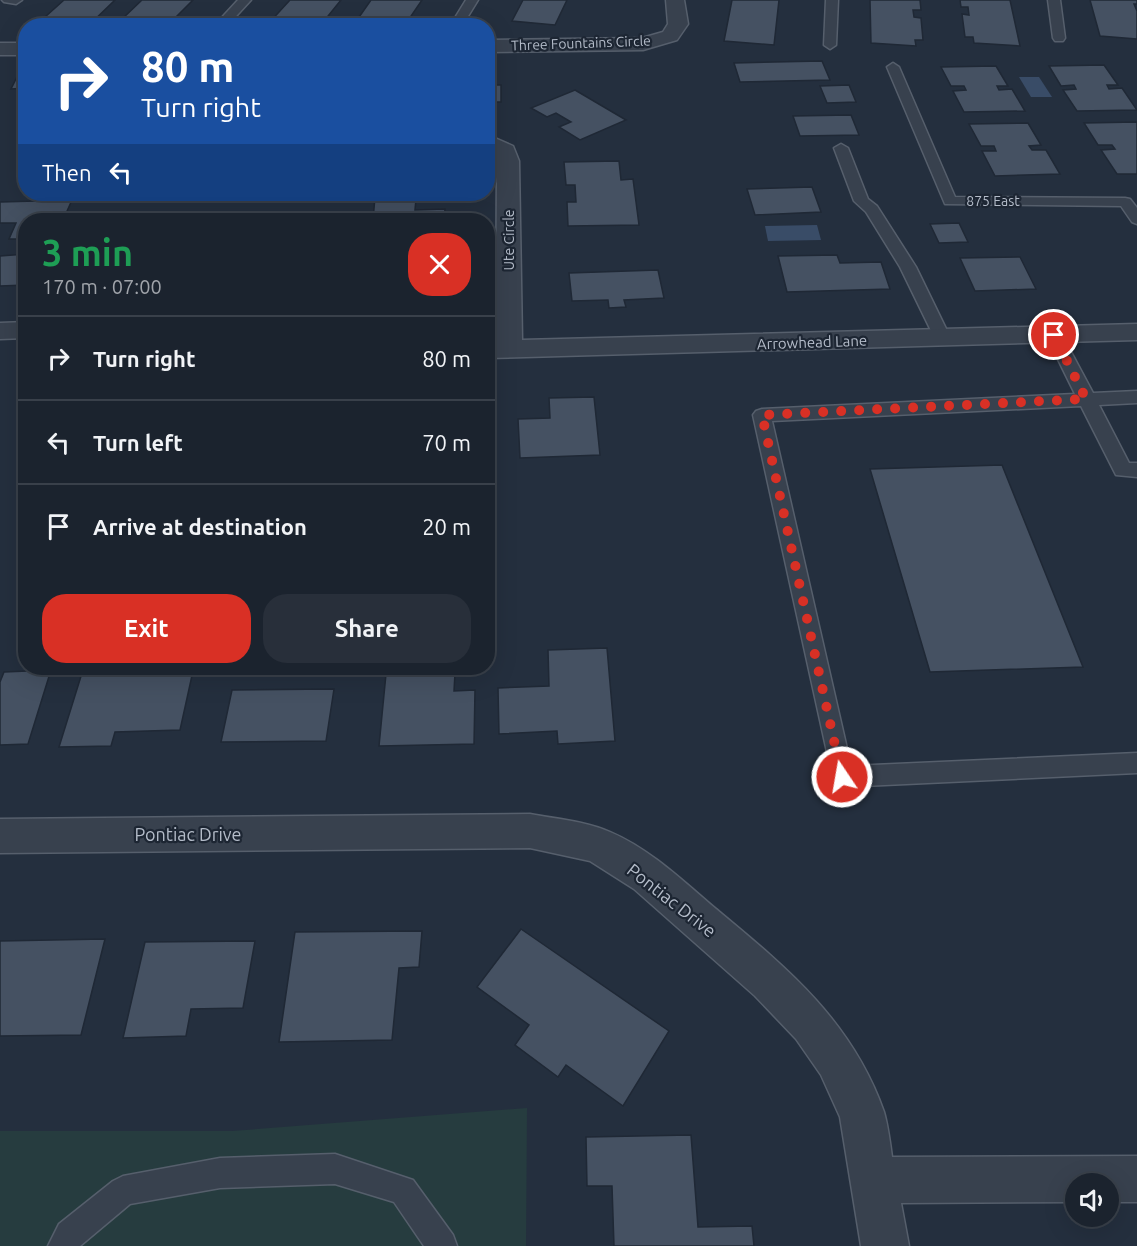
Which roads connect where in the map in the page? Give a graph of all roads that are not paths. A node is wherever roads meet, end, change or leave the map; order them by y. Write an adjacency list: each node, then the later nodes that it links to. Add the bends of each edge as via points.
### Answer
1 (8, 0): 2 (lane)
2 (16, 0)
3 (244, 0): 8 (lane)
4 (472, 0): 9 (lane)
5 (675, 0): 12 (street, Three Fountains Circle, via 678,24 670,36 660,40 616,45)
6 (832, 0): 11 (lane)
7 (1054, 0): 10 (lane)
8 (227, 18)
9 (461, 18)
10 (1059, 38)
11 (830, 45)
12 (495, 46)
13 (0, 49): 14 (street)
14 (18, 49)
15 (893, 67): 18 (lane, 875 East, via 950,201 1125,202)
16 (495, 146): 24 (street, Ute Circle, via 505,151 508,161)
17 (841, 148): 23 (lane, via 861,201 872,209 908,267)
18 (1137, 219)
19 (18, 330): 20 (street)
20 (0, 331)
21 (1137, 332): 22 (street, Arrowhead Lane)
22 (1054, 335): 23 (street, Arrowhead Lane); 26 (lane)
23 (943, 339): 24 (street, Arrowhead Lane)
24 (498, 350)
25 (1137, 397): 26 (lane)
26 (1086, 399): 27 (lane, via 1123,470); 28 (lane, via 762,415 842,777)
27 (1137, 470)
28 (1137, 763)
29 (0, 836): 31 (street, Pontiac Drive, via 530,831 598,845 648,876 770,981 811,1023 836,1060 862,1114)
30 (1137, 1179): 31 (street)
31 (874, 1180): 34 (street, Pontiac Drive)
32 (63, 1246): 33 (lane, via 70,1235 123,1191 220,1173 335,1169 403,1190)
33 (442, 1246)
34 (885, 1246)

